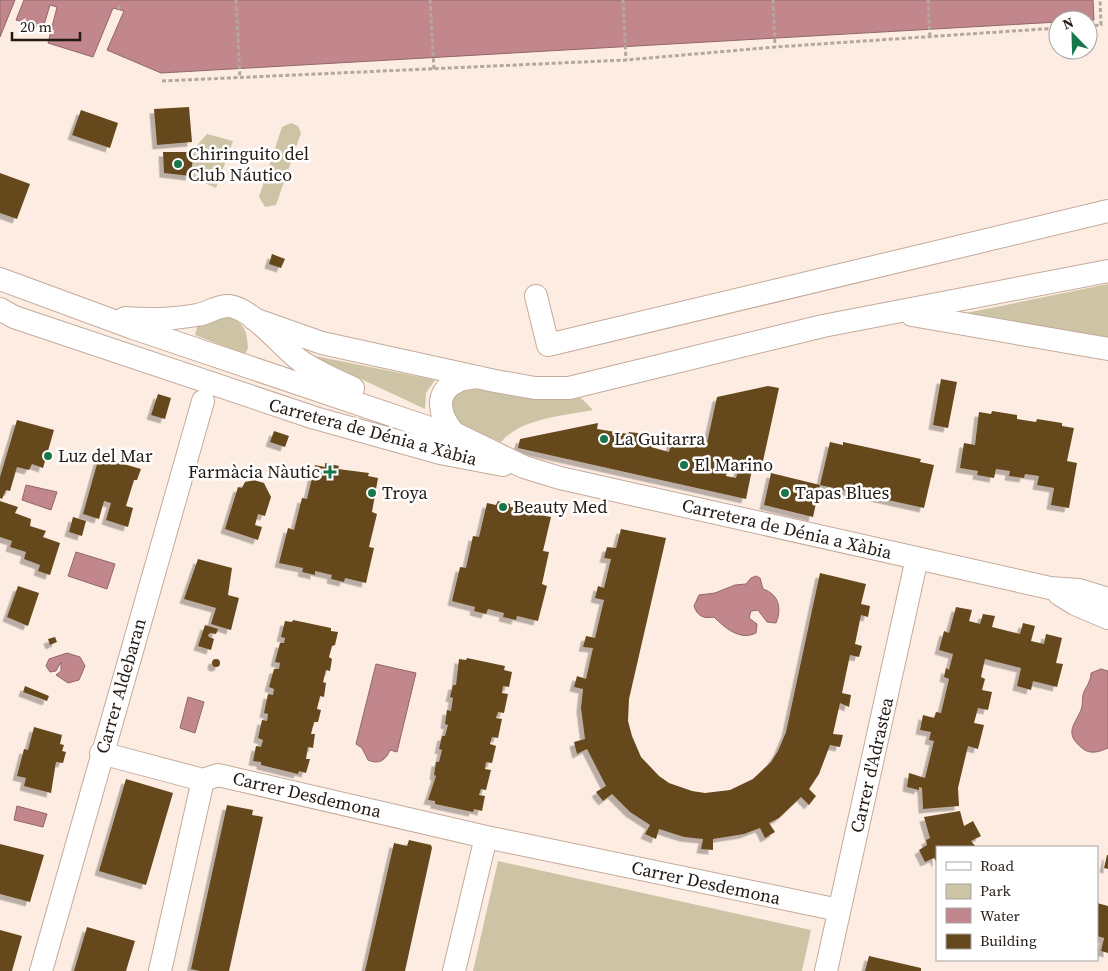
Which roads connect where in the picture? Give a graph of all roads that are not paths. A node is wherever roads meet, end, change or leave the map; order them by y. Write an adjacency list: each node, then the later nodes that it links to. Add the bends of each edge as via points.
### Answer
1 (1108, 211): 4 (street, via 548,345)
2 (1108, 271): 6 (street)
3 (0, 279): 7 (street, Carretera de Dénia a Xàbia)
4 (536, 296)
5 (0, 309): 16 (street, Carretera de Dénia a Xàbia, via 14,317)
6 (899, 313): 13 (street); 15 (street, via 823,326 569,388 535,388)
7 (99, 314): 8 (street, via 144,319); 11 (street, Carretera de Dénia a Xàbia)
8 (200, 314): 9 (street, via 217,307 231,306); 11 (street, via 192,323)
9 (254, 319): 10 (street); 12 (street); 14 (street, via 261,346 259,356)
10 (322, 343): 12 (street); 15 (street)
11 (185, 345): 14 (street, Carretera de Dénia a Xàbia); 16 (street, via 186,361)
12 (284, 348): 14 (street); 19 (street, via 323,374)
13 (1108, 349)
14 (251, 366): 17 (street); 19 (street, Carretera de Dénia a Xàbia, via 430,428)
15 (478, 377): 19 (street, via 458,381 442,395 440,409 444,422)
16 (194, 378): 17 (street, Carretera de Dénia a Xàbia); 18 (street)
17 (225, 389): 18 (street); 20 (street, Carretera de Dénia a Xàbia, via 440,453 484,463)
18 (203, 401): 25 (street, Carrer Aldebaran)
19 (454, 433): 20 (street, Carretera de Dénia a Xàbia)
20 (524, 467): 21 (street, Carretera de Dénia a Xàbia, via 560,478)
21 (917, 558): 22 (street, Carretera de Dénia a Xàbia); 28 (street, Carrer d'Adrastea)
22 (1050, 588): 23 (street, Carretera de Dénia a Xàbia, via 1079,590); 24 (street, Carretera de Dénia a Xàbia, via 1075,604)
23 (1108, 599)
24 (1108, 618)
25 (101, 753): 26 (street, Carrer Desdemona); 29 (street, Carrer Aldebaran)
26 (203, 780): 27 (street, Carrer Desdemona, via 218,775); 30 (street)
27 (486, 836): 28 (street, Carrer Desdemona); 31 (street)
28 (839, 910): 32 (street, Carrer d'Adrastea)
29 (41, 971)
30 (160, 971)
31 (454, 971)
32 (826, 971)

